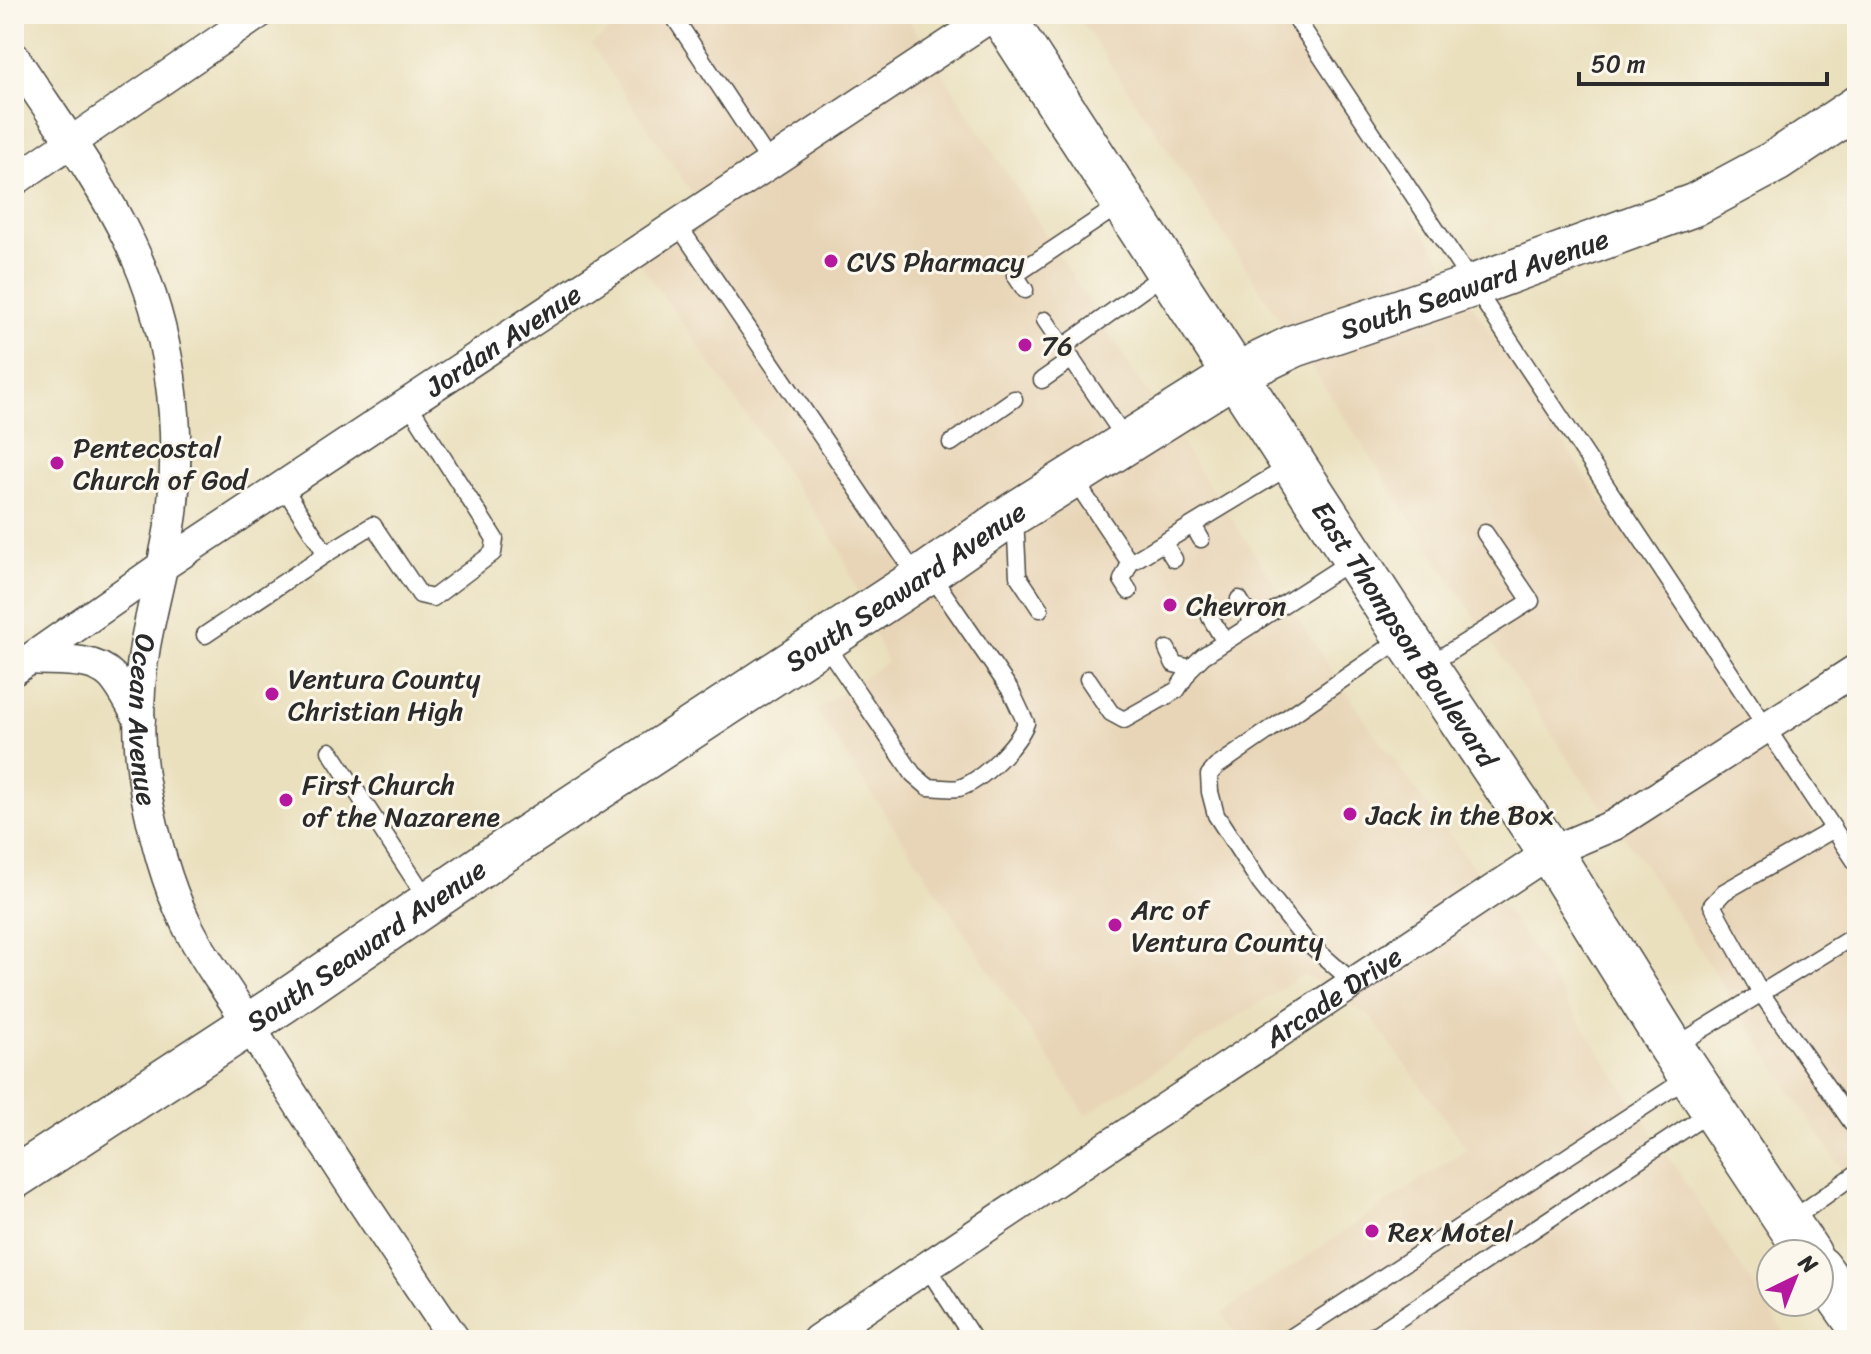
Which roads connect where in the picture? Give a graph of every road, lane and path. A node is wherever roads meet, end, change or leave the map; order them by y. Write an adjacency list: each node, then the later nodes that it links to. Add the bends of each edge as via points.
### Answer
1 (258, 14): 7 (street)
2 (672, 14): 8 (lane)
3 (998, 14): 8 (street, Jordan Avenue); 10 (main road, East Thompson Boulevard)
4 (1293, 14): 13 (lane)
5 (14, 57): 7 (street, Ocean Avenue)
6 (1857, 107): 13 (main road, South Seaward Avenue, via 1776,161 1694,205)
7 (70, 144): 9 (street); 33 (street, Ocean Avenue, via 130,243 156,308 171,376 176,446)
8 (771, 164): 11 (street, Jordan Avenue)
9 (14, 181)
10 (1123, 203): 12 (main road, East Thompson Boulevard); 14 (lane, via 1015,275)
11 (678, 225): 20 (street, Jordan Avenue); 34 (lane)
12 (1167, 272): 16 (lane); 17 (main road, East Thompson Boulevard)
13 (1475, 285): 17 (main road, South Seaward Avenue, via 1294,346); 50 (lane)
14 (1025, 290)
15 (1045, 320): 16 (lane)
16 (1067, 353): 18 (lane); 22 (lane)
17 (1236, 374): 22 (main road, South Seaward Avenue); 23 (main road, East Thompson Boulevard)
18 (1042, 380)
19 (1014, 399): 21 (lane)
20 (408, 403): 25 (street, Jordan Avenue); 29 (lane, via 495,539 493,553 433,598 420,595 373,525)
21 (951, 443)
22 (1128, 443): 24 (main road, South Seaward Avenue)
23 (1294, 464): 28 (lane, via 1197,532); 31 (main road, East Thompson Boulevard)
24 (1073, 477): 26 (main road, South Seaward Avenue); 32 (lane)
25 (283, 486): 29 (lane); 33 (street, Jordan Avenue)
26 (1015, 514): 34 (main road, South Seaward Avenue); 37 (lane, via 1018,576)
27 (1485, 533): 44 (lane, via 1531,601)
28 (1164, 543): 30 (lane); 32 (lane)
29 (326, 554): 40 (lane)
30 (1174, 559)
31 (1355, 559): 39 (lane); 44 (main road, East Thompson Boulevard)
32 (1130, 563): 35 (lane, via 1122,580)
33 (161, 567): 45 (street, Jordan Avenue); 49 (street, Ocean Avenue, via 144,650)
34 (924, 576): 41 (main road, South Seaward Avenue); 41 (lane, via 1004,680 1026,723 1020,738 983,773 959,788 928,787 913,774)
35 (1129, 591)
36 (1239, 599): 39 (lane)
37 (1040, 609)
38 (1210, 617): 42 (lane)
39 (1254, 624): 42 (lane)
40 (205, 635)
41 (823, 642): 55 (main road, South Seaward Avenue)
42 (1225, 642): 46 (lane)
43 (1167, 649): 46 (lane, via 1174,664)
44 (1415, 651): 53 (main road, East Thompson Boulevard); 57 (lane, via 1209,775 1216,815 1260,883 1307,942)
45 (22, 665): 49 (street, via 100,667 112,676)
46 (1191, 668): 48 (lane, via 1177,690 1124,720 1111,713)
47 (1857, 669): 50 (street, Arcade Drive)
48 (1088, 679)
49 (140, 720): 59 (street, Ocean Avenue, via 145,789 161,857 185,922)
50 (1767, 728): 52 (lane); 53 (street, Arcade Drive, via 1614,825)
51 (330, 751): 55 (lane)
52 (1834, 829): 54 (lane); 58 (lane, via 1724,892 1712,905)
53 (1550, 852): 57 (street, Arcade Drive); 60 (main road, East Thompson Boulevard)
54 (1857, 864)
55 (430, 903): 59 (main road, South Seaward Avenue)
56 (1857, 934): 58 (lane)
57 (1354, 983): 65 (street, Arcade Drive)
58 (1761, 993): 60 (lane); 61 (lane)
59 (249, 1025): 63 (main road, South Seaward Avenue); 68 (street, Ocean Avenue)
60 (1692, 1078): 64 (main road, East Thompson Boulevard); 71 (lane); 72 (lane)
61 (1857, 1130)
62 (1857, 1173): 64 (lane)
63 (14, 1178)
64 (1798, 1238)
65 (927, 1267): 69 (street, Arcade Drive); 70 (lane)
66 (1835, 1291): 67 (main road)
67 (1857, 1322)
68 (455, 1340)
69 (817, 1340)
70 (974, 1340)
71 (1287, 1340)
72 (1367, 1340)

